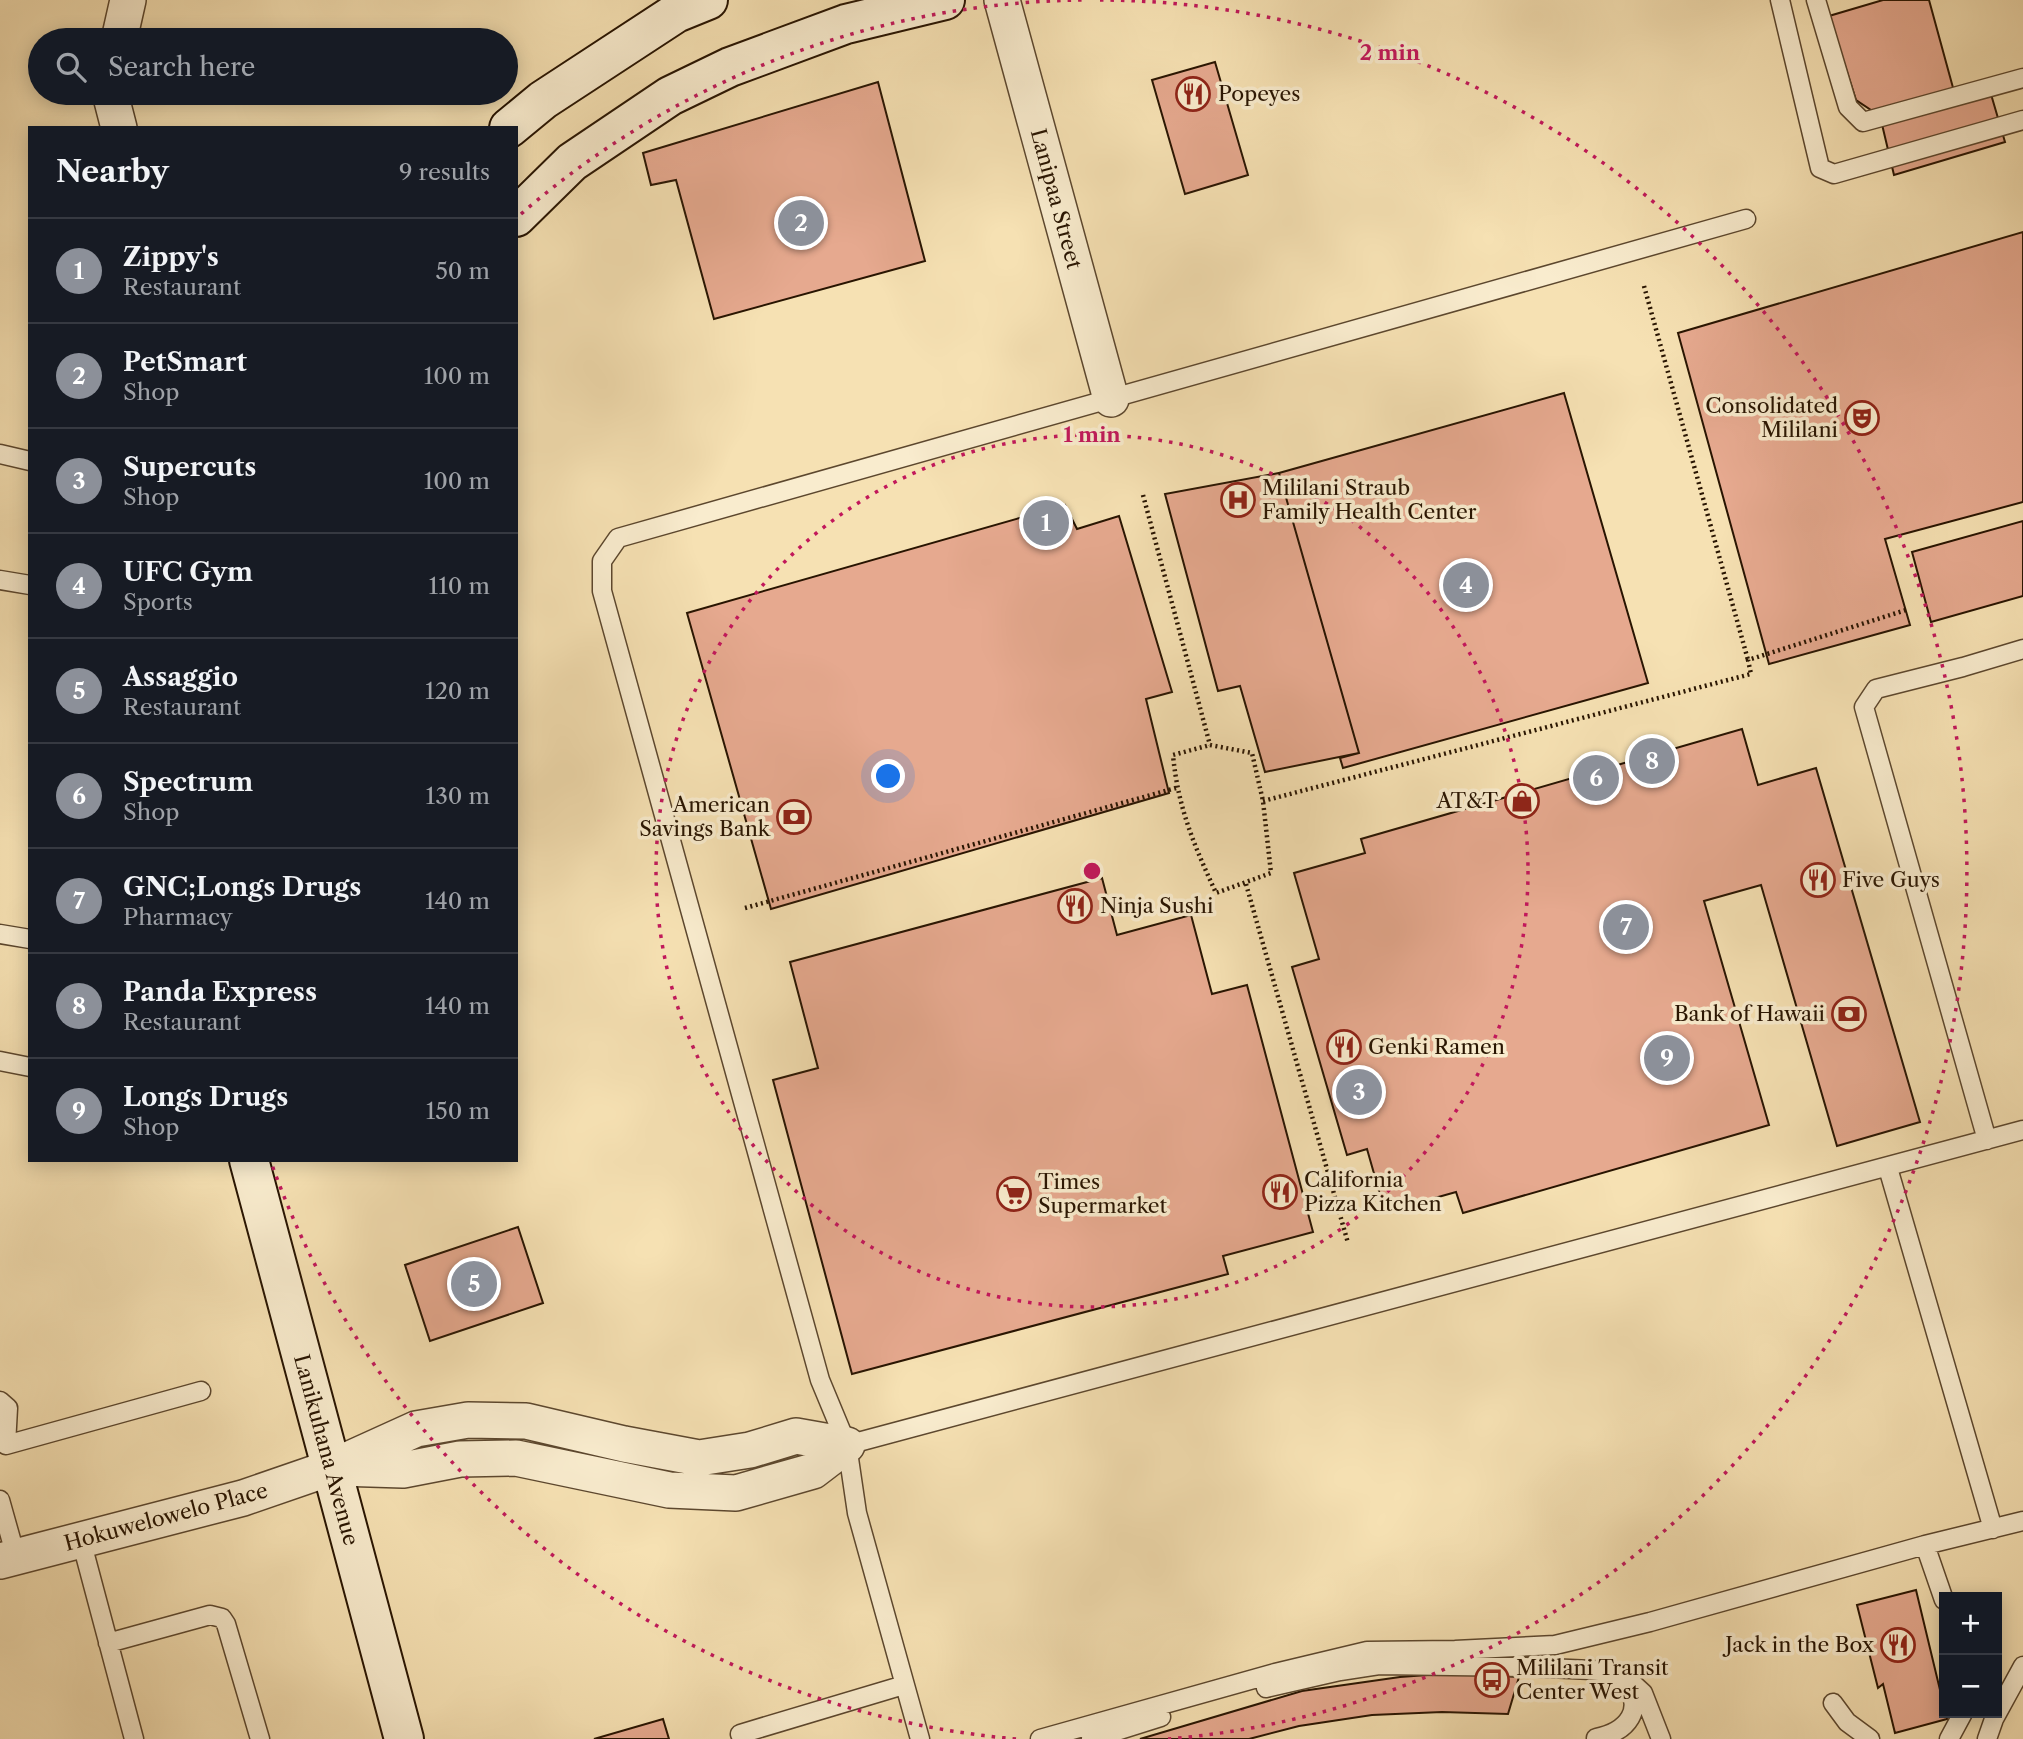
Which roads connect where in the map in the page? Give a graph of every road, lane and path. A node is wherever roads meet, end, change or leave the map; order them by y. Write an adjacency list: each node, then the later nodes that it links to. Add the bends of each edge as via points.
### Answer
1 (128, 0): 7 (street)
2 (708, 0): 12 (main road, via 641,35)
3 (945, 0): 13 (main road, via 846,24 730,67 670,96 572,162)
4 (1002, 0): 16 (street, Lanipaa Street)
5 (1780, 0): 10 (lane, via 1820,168 1834,174)
6 (1816, 0): 8 (lane, via 1848,107 1863,122)
7 (122, 28)
8 (2023, 78)
9 (113, 105): 11 (street)
10 (2023, 121)
11 (118, 126)
12 (511, 126)
13 (518, 215)
14 (1746, 219): 16 (lane)
15 (1644, 286): 24 (path)
16 (1111, 399): 41 (lane, via 618,538 602,561 602,591 816,1367)
17 (0, 454): 18 (lane)
18 (28, 461)
19 (1143, 495): 25 (path)
20 (0, 580): 21 (lane)
21 (28, 585)
22 (1906, 610): 24 (path)
23 (2023, 649): 35 (lane, via 1876,689 1864,707)
24 (1748, 660): 27 (path, via 1751,674)
25 (1210, 745): 26 (path, via 1173,755); 27 (path, via 1252,753)
26 (1176, 788): 28 (path, via 1192,840 1216,893); 29 (path)
27 (1263, 801): 28 (path, via 1271,873)
28 (1246, 884): 38 (path)
29 (745, 908)
30 (0, 934): 31 (lane)
31 (28, 939)
32 (0, 1061): 33 (lane)
33 (28, 1067)
34 (2023, 1130): 35 (lane)
35 (1987, 1140): 37 (lane)
36 (250, 1162): 43 (main road, Lanikuhana Avenue)
37 (1888, 1168): 41 (lane); 46 (lane)
38 (1348, 1244)
39 (201, 1391): 42 (lane)
40 (0, 1401): 42 (lane, via 8,1408)
41 (847, 1445): 43 (street, Hokuwelowelo Place, via 796,1436 699,1458 526,1421 468,1420 416,1429); 54 (lane, via 857,1513)
42 (3, 1452)
43 (330, 1468): 47 (street, Hokuwelowelo Place, via 243,1498); 61 (main road, Lanikuhana Avenue)
44 (0, 1500): 49 (lane)
45 (2023, 1521): 46 (lane)
46 (1993, 1529): 48 (lane)
47 (81, 1540): 49 (street, Hokuwelowelo Place); 51 (lane)
48 (1925, 1545): 50 (lane); 63 (lane, via 1555,1645 1367,1651)
49 (8, 1559)
50 (1941, 1592)
51 (108, 1643): 59 (lane); 60 (lane, via 210,1615 222,1618)
52 (2023, 1666): 68 (lane)
53 (1615, 1673): 58 (lane, via 1629,1687 1631,1717 1615,1733); 64 (lane, via 1379,1665 1272,1686); 65 (lane, via 1643,1693)
54 (904, 1685): 57 (lane); 62 (lane)
55 (1833, 1703): 66 (lane, via 1847,1722)
56 (1960, 1718): 67 (lane)
57 (740, 1734)
58 (1596, 1738)
59 (134, 1739)
60 (260, 1739)
61 (404, 1739)
62 (919, 1739)
63 (1040, 1739)
64 (1091, 1739)
65 (1661, 1739)
66 (1870, 1739)
67 (1950, 1739)
68 (1987, 1739)

